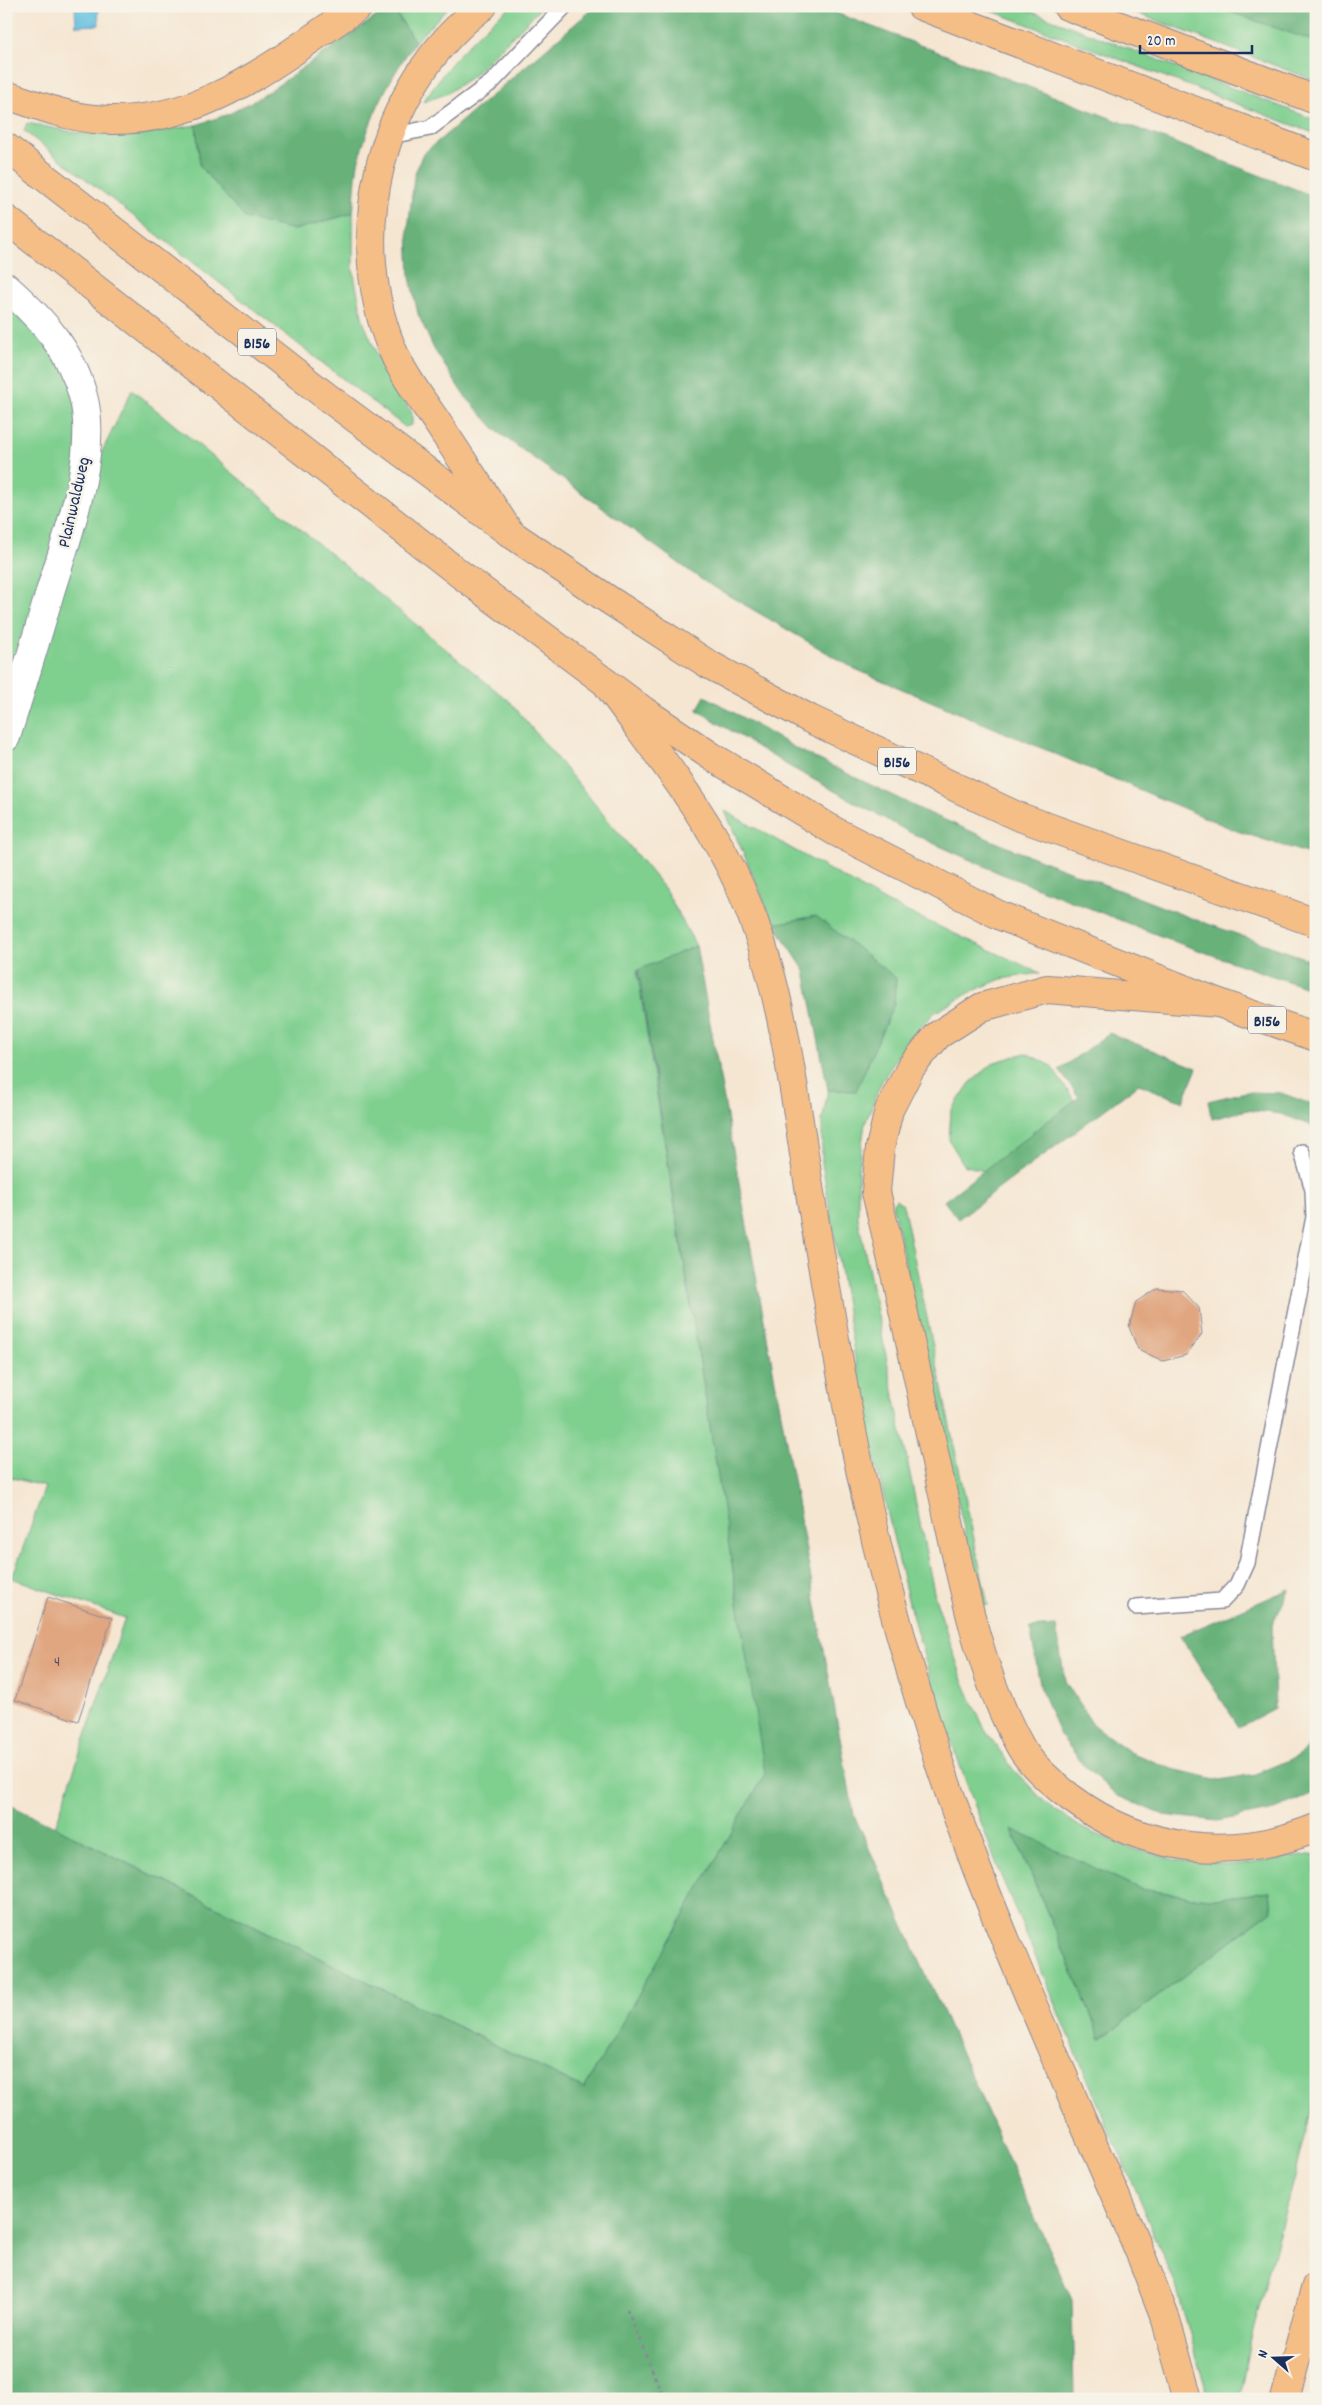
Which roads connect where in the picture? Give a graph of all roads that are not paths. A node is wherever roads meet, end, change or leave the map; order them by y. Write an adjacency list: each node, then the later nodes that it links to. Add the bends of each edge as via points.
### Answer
1 (359, 6): 6 (main road, via 248,82 164,116 93,119)
2 (483, 6): 8 (main road, via 464,20 424,66)
3 (565, 6): 8 (lane, via 492,82 430,128)
4 (921, 6): 10 (main road)
5 (1067, 6): 7 (main road)
6 (6, 95)
7 (1316, 100)
8 (390, 136): 13 (main road, via 378,168 371,228 374,282 381,322 397,360)
9 (6, 147): 13 (main road, B156, via 331,400)
10 (1316, 157)
11 (6, 218): 14 (main road, B156, via 460,574)
12 (6, 287): 15 (street, Plainwaldweg, via 42,321 62,346 84,398 88,424 77,503)
13 (510, 533): 16 (main road, B156, via 708,664 828,728 1017,816)
14 (606, 683): 17 (main road, B156, via 711,756 881,856 1001,916); 23 (main road, via 703,818 740,888 756,929 780,1018 854,1440 898,1628 977,1868 1142,2258 1166,2320)
15 (6, 737)
16 (1316, 923)
17 (1218, 1003): 18 (main road, B156); 21 (main road, via 1047,989 982,1007 938,1035 911,1066 889,1110 880,1148 876,1192 960,1573 989,1675 1021,1748 1055,1786 1090,1812 1148,1838 1195,1847 1245,1847 1274,1843)
18 (1316, 1037)
19 (1302, 1152): 20 (lane, via 1313,1190 1314,1217 1246,1563 1237,1585 1222,1601)
20 (1136, 1607)
21 (1316, 1828)
22 (1316, 2286): 24 (main road)
23 (1188, 2399)
24 (1285, 2399)

